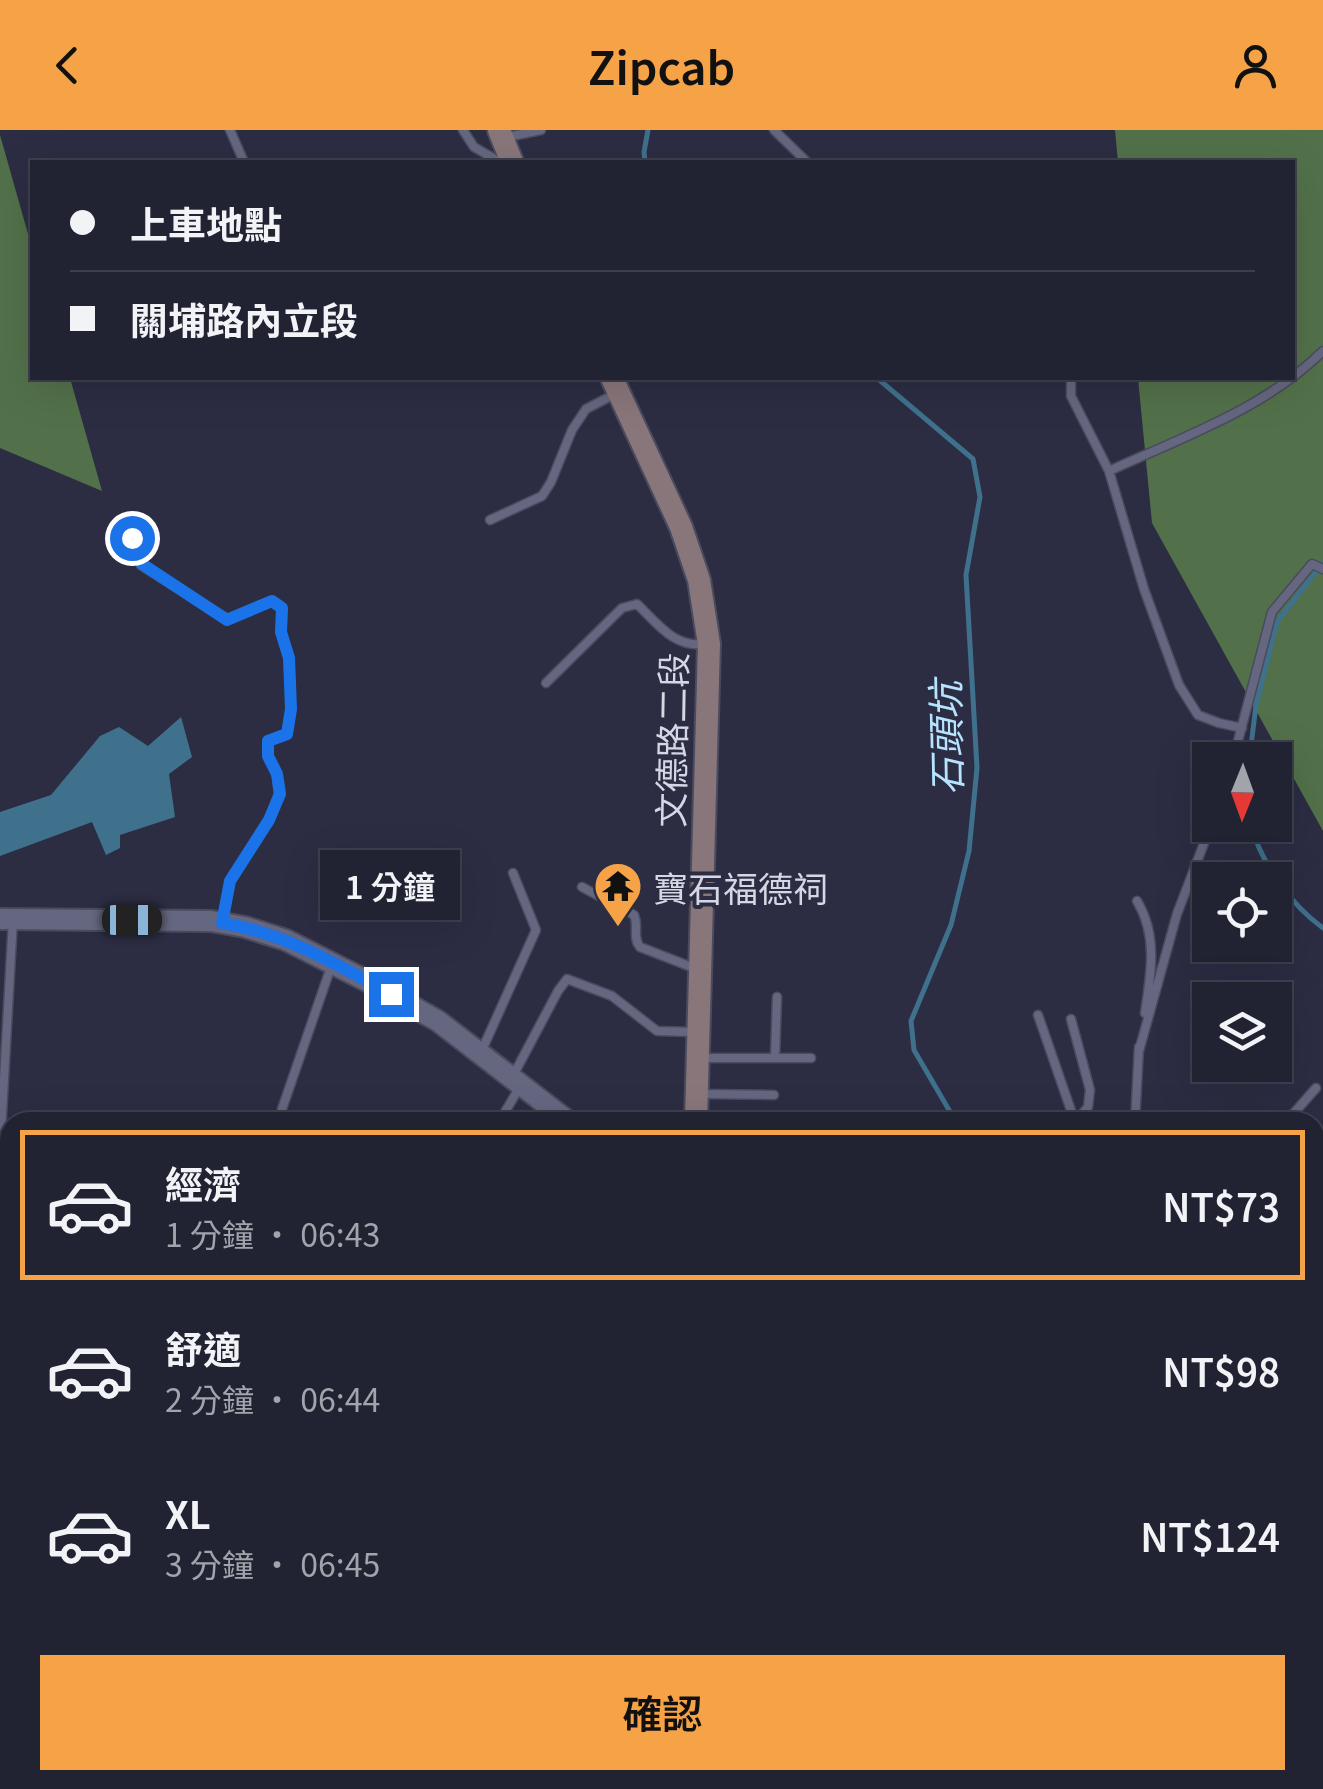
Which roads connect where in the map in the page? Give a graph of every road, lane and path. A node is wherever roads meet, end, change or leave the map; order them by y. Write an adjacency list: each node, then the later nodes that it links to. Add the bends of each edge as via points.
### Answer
1 (230, 130): 6 (lane)
2 (463, 130): 7 (lane, via 474,147)
3 (541, 130): 5 (lane)
4 (774, 130): 9 (lane)
5 (501, 134): 8 (main road)
6 (243, 160)
7 (497, 160)
8 (511, 160)
9 (805, 160)
10 (1323, 350): 11 (lane)
11 (1295, 376)
12 (1071, 380): 15 (lane, via 1078,412)
13 (1289, 380): 15 (lane, via 1245,410)
14 (616, 385): 16 (lane, via 572,430 542,496); 19 (main road, 文德路二段, via 681,527)
15 (1108, 471): 21 (lane, via 1179,685 1198,715)
16 (490, 520)
17 (132, 538): 28 (lane, via 142,564 227,620 272,601 282,608 291,709 287,734 268,741 280,794 230,881)
18 (1323, 568): 21 (lane, via 1312,564 1272,612)
19 (710, 644): 20 (lane, via 674,639 637,604 622,608); 30 (main road, 文德路二段)
20 (546, 683)
21 (1242, 728): 22 (lane)
22 (1238, 742)
23 (1205, 842): 35 (lane, via 1177,914)
24 (513, 873): 36 (lane, via 536,930)
25 (582, 886): 30 (lane, via 634,914 640,947)
26 (1138, 901): 35 (lane, via 1152,941)
27 (6, 919): 28 (street); 45 (lane)
28 (222, 923): 29 (street, via 286,940)
29 (332, 964): 36 (street, via 438,1021); 44 (lane)
30 (699, 969): 34 (main road, 文德路二段)
31 (777, 997): 38 (lane)
32 (1038, 1015): 49 (lane)
33 (1071, 1020): 50 (lane, via 1090,1090)
34 (698, 1032): 37 (main road, 文德路二段); 40 (lane, via 657,1031 612,996 568,979)
35 (1139, 1051): 51 (lane)
36 (480, 1054): 40 (street)
37 (697, 1058): 38 (lane); 42 (main road, 文德路二段)
38 (775, 1058): 39 (lane)
39 (810, 1058)
40 (516, 1082): 46 (lane); 47 (street)
41 (1316, 1088): 52 (lane)
42 (696, 1094): 43 (lane); 48 (main road, 文德路二段)
43 (774, 1095)
44 (282, 1109)
45 (1, 1112)
46 (504, 1112)
47 (556, 1112)
48 (696, 1112)
49 (1072, 1112)
50 (1084, 1112)
51 (1136, 1112)
52 (1295, 1112)

